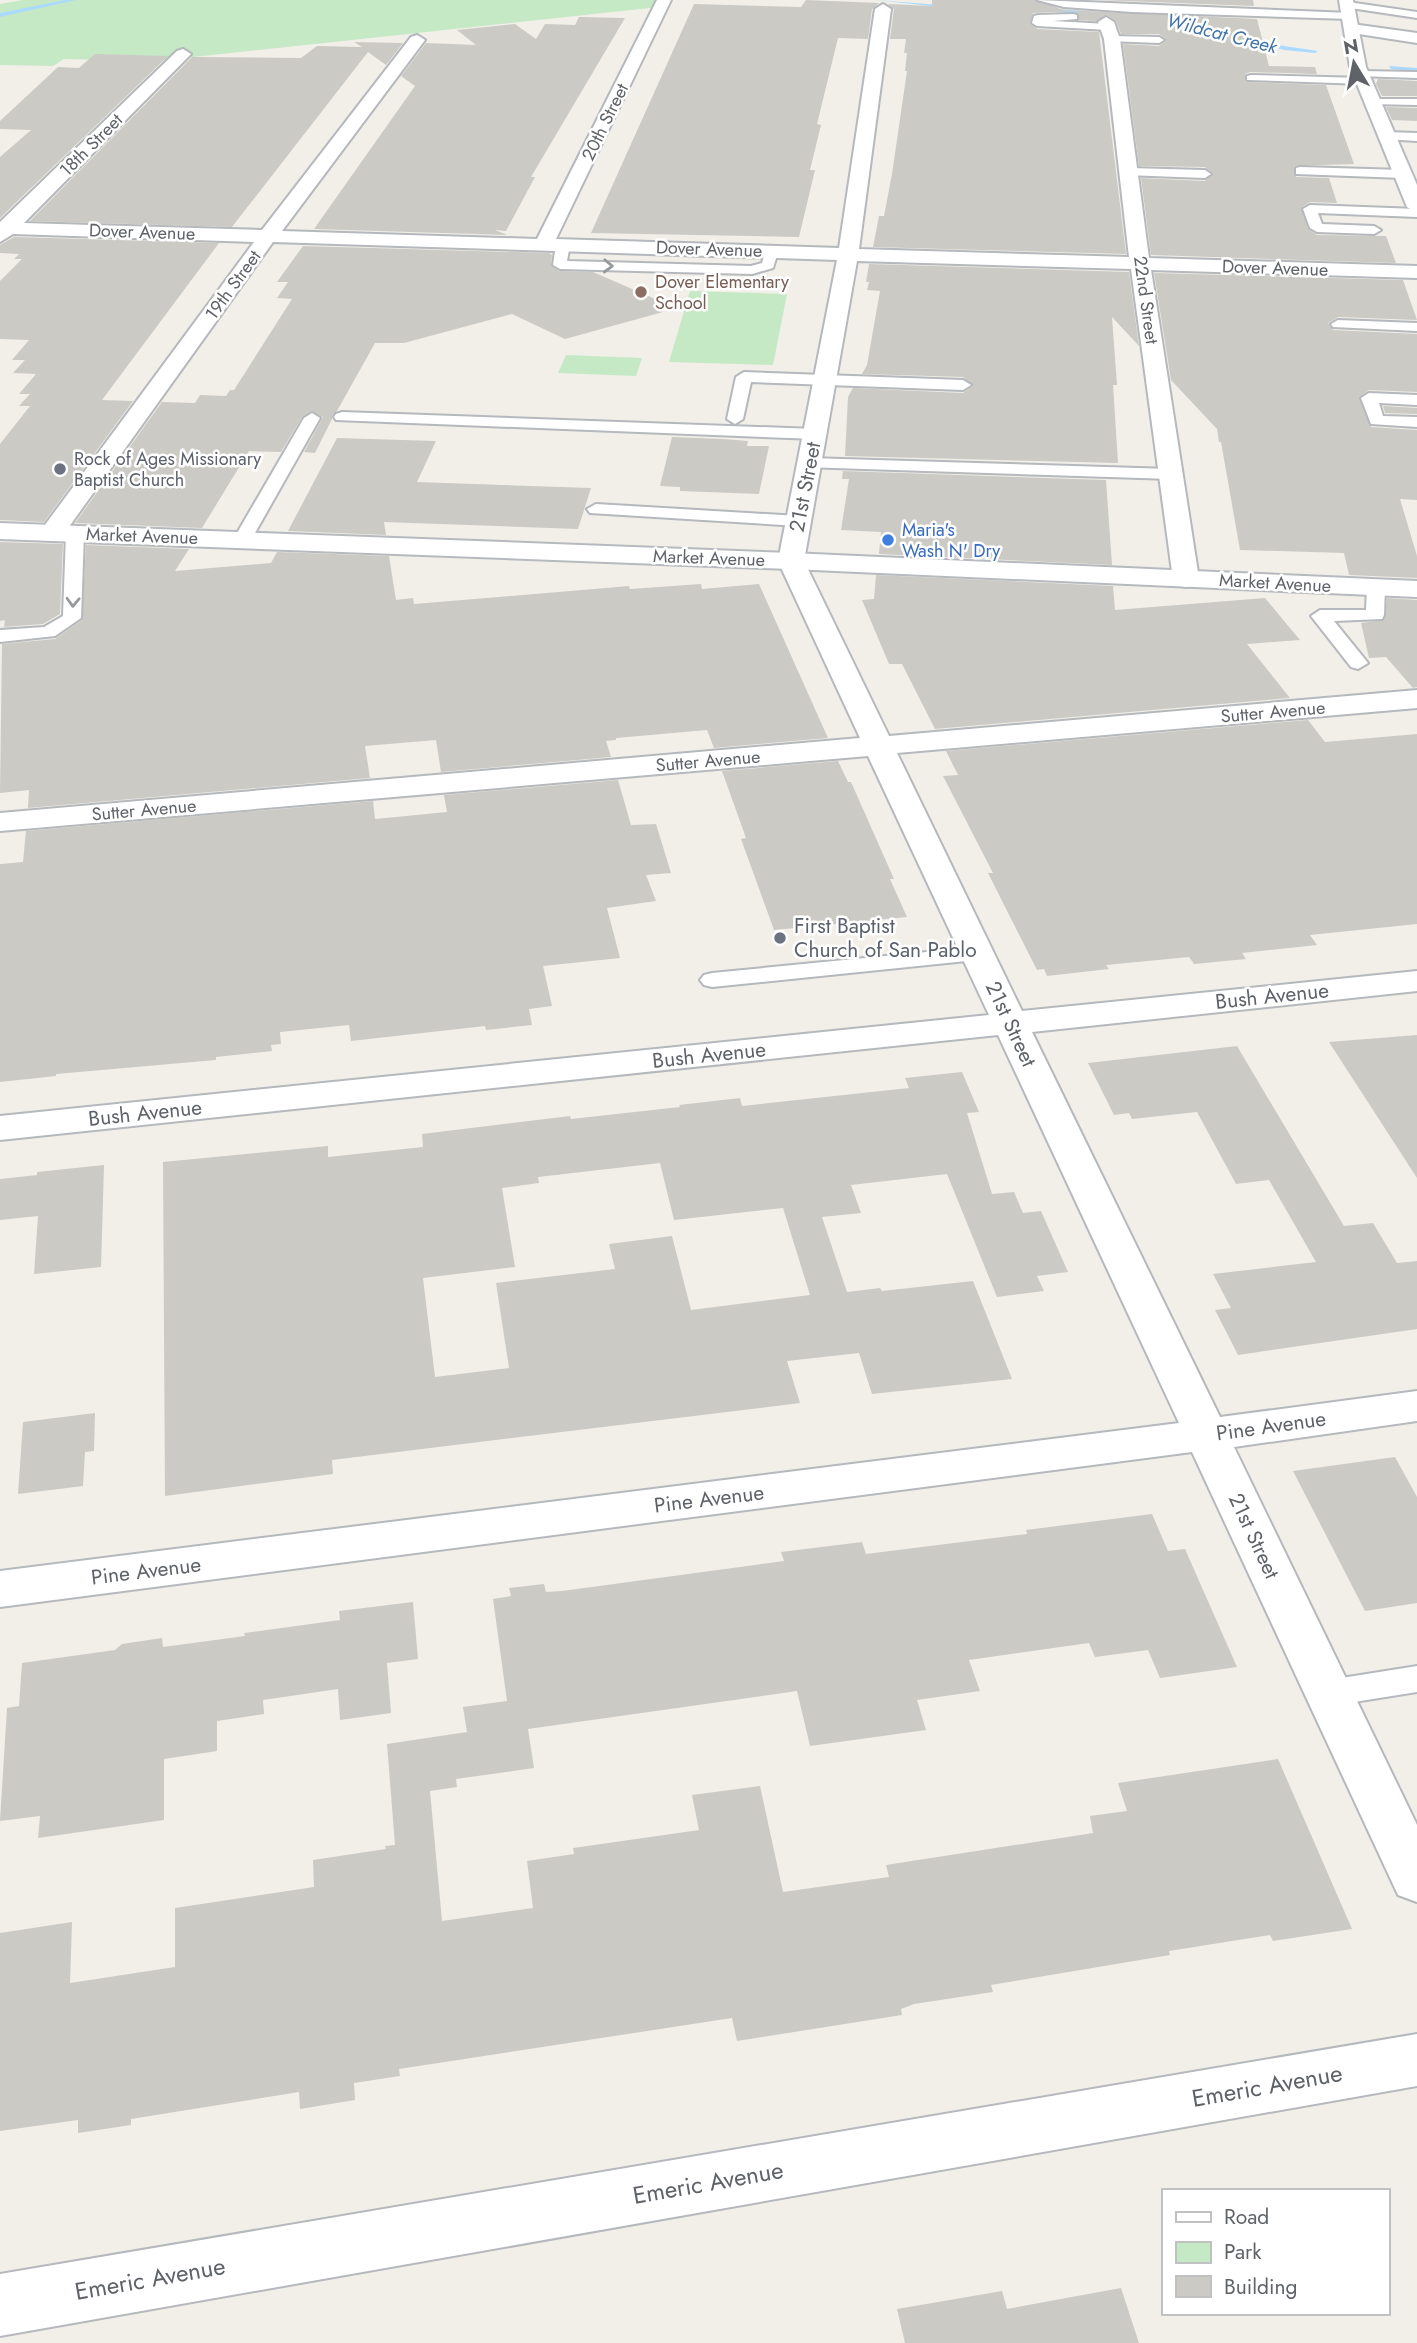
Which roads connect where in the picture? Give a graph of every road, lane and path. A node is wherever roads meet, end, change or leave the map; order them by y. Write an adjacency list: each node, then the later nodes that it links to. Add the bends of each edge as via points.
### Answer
1 (664, 0): 31 (street, 20th Street)
2 (1042, 0): 6 (lane, via 1132,9)
3 (1283, 0): 6 (lane)
4 (883, 9): 32 (street, 21st Street)
5 (1349, 12): 6 (lane); 7 (lane); 11 (street); 15 (street)
6 (1288, 13)
7 (1417, 15)
8 (1383, 19): 9 (lane)
9 (1417, 23)
10 (1109, 29): 10 (lane, via 1045,16 1037,23); 13 (lane); 23 (street, 22nd Street)
11 (1417, 38)
12 (416, 40): 30 (street, 19th Street)
13 (1158, 40)
14 (183, 54): 28 (street, 18th Street)
15 (1360, 69): 16 (lane); 17 (lane); 18 (street)
16 (1417, 75)
17 (1251, 78)
18 (1373, 102): 19 (lane); 20 (street)
19 (1417, 102)
20 (1387, 136): 21 (lane); 25 (street)
21 (1417, 137)
22 (1300, 171): 25 (lane, via 1342,177)
23 (1129, 172): 24 (lane); 33 (street, 22nd Street)
24 (1205, 174)
25 (1403, 174): 26 (street)
26 (1417, 207)
27 (1417, 213): 29 (lane, via 1310,209 1317,228)
28 (3, 230): 30 (street, Dover Avenue)
29 (1374, 230)
30 (268, 236): 31 (street, Dover Avenue); 51 (street, 19th Street)
31 (554, 244): 32 (street, Dover Avenue)
32 (848, 254): 33 (street, Dover Avenue); 37 (street, 21st Street)
33 (1140, 264): 34 (street, Dover Avenue); 45 (street, 22nd Street)
34 (1417, 272)
35 (1338, 324): 36 (lane)
36 (1417, 327)
37 (825, 379): 38 (lane); 42 (lane, via 744,377); 44 (street, 21st Street)
38 (963, 385)
39 (1417, 400): 43 (lane, via 1369,398 1377,421)
40 (342, 417): 44 (lane)
41 (313, 418): 52 (lane)
42 (735, 419)
43 (1417, 422)
44 (812, 449): 45 (lane); 49 (street, 21st Street)
45 (1171, 474): 54 (street, 22nd Street)
46 (720, 496): 48 (lane)
47 (596, 509): 48 (lane)
48 (715, 517): 49 (lane)
49 (799, 521): 53 (street, 21st Street)
50 (0, 530): 51 (street, Market Avenue)
51 (64, 533): 52 (street, Market Avenue); 57 (lane, one-way to 57, via 72,618 48,632)
52 (242, 540): 53 (street, Market Avenue)
53 (791, 561): 54 (street, Market Avenue); 60 (street, 21st Street)
54 (1185, 579): 55 (street, Market Avenue)
55 (1377, 587): 56 (street, Market Avenue); 58 (lane, via 1376,615 1320,616)
56 (1417, 589)
57 (0, 636)
58 (1358, 663)
59 (1417, 699): 60 (street, Sutter Avenue)
60 (878, 746): 61 (street, Sutter Avenue); 62 (street, 21st Street)
61 (0, 822)
62 (978, 954): 63 (lane); 65 (street, 21st Street)
63 (712, 980)
64 (1417, 982): 65 (street, Bush Avenue)
65 (1010, 1024): 66 (street, Bush Avenue); 68 (street, 21st Street)
66 (0, 1128)
67 (1417, 1406): 68 (street, Pine Avenue)
68 (1206, 1435): 69 (street, Pine Avenue); 71 (street, 21st Street)
69 (0, 1589)
70 (1417, 1679): 71 (lane)
71 (1329, 1693): 72 (street, 21st Street)
72 (1417, 1879)
73 (1417, 2060): 74 (street, Emeric Avenue)
74 (0, 2305)

